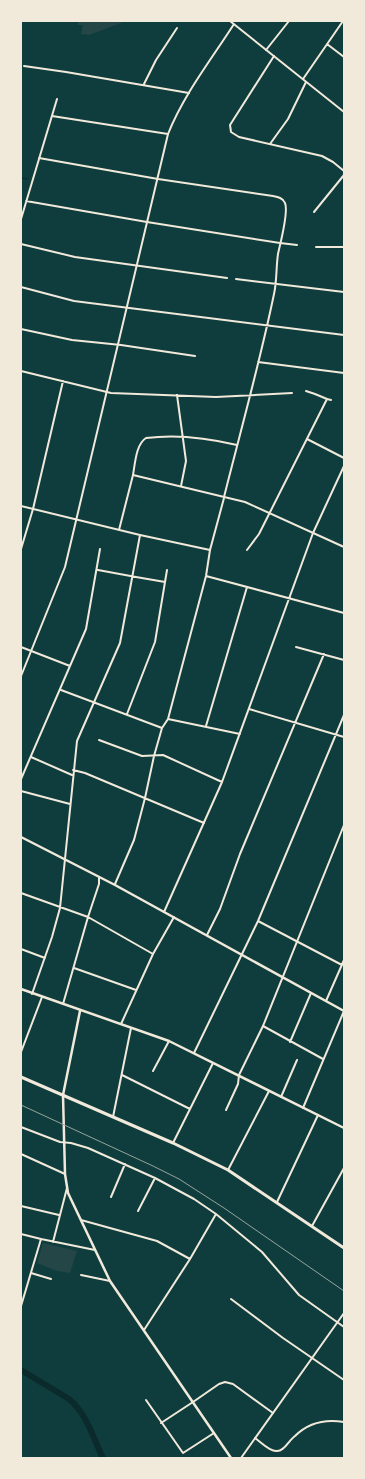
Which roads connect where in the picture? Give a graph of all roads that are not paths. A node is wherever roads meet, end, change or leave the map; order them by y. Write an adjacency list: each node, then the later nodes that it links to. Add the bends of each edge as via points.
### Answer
1 (230, 21): 4 (street)
2 (289, 21): 7 (street)
3 (344, 21): 6 (street)
4 (234, 24): 7 (street); 14 (street)
5 (177, 28): 13 (street)
6 (327, 44): 9 (street); 11 (street)
7 (266, 50): 8 (street)
8 (274, 56): 11 (street); 19 (street, via 230,125 231,132 239,137)
9 (344, 58)
10 (24, 66): 13 (street)
11 (302, 79): 12 (street)
12 (306, 82): 16 (street); 19 (street, via 288,119)
13 (144, 84): 14 (street)
14 (189, 93): 18 (street)
15 (57, 99): 17 (street)
16 (344, 112)
17 (52, 116): 18 (street); 20 (street)
18 (168, 134): 23 (street)
19 (270, 144): 21 (street, via 322,156)
20 (39, 158): 23 (street); 24 (street)
21 (344, 171)
22 (344, 175): 25 (street)
23 (158, 179): 27 (street); 28 (street, via 280,198 286,206)
24 (26, 201): 26 (street); 27 (street)
25 (314, 212)
26 (21, 219)
27 (147, 222): 28 (street); 33 (street)
28 (280, 243): 30 (street); 36 (street)
29 (21, 244): 33 (street, via 74,257)
30 (297, 245)
31 (316, 247): 32 (street)
32 (344, 247)
33 (137, 267): 34 (street); 39 (street)
34 (227, 278)
35 (236, 279): 36 (street)
36 (276, 284): 38 (street); 40 (street)
37 (21, 287): 39 (street, via 74,301)
38 (344, 292)
39 (127, 308): 40 (street); 43 (street)
40 (267, 325): 42 (street); 45 (street)
41 (21, 329): 43 (street, via 72,340)
42 (344, 335)
43 (118, 345): 44 (street); 50 (street)
44 (195, 356)
45 (258, 362): 47 (street); 53 (street)
46 (21, 371): 48 (street)
47 (344, 373)
48 (63, 381): 50 (street); 65 (street)
49 (306, 391): 54 (street)
50 (107, 392): 52 (street); 67 (street)
51 (292, 393): 53 (street)
52 (177, 395): 53 (street); 56 (street)
53 (251, 396): 58 (street)
54 (327, 399): 55 (street); 57 (street)
55 (331, 400)
56 (182, 436): 58 (street); 61 (street, via 144,439 139,447); 62 (street, via 186,461)
57 (307, 439): 59 (street); 66 (street)
58 (237, 445): 63 (street)
59 (344, 458)
60 (344, 466): 69 (street)
61 (133, 475): 62 (street); 68 (street)
62 (180, 487): 63 (street)
63 (224, 498): 66 (street, via 245,502); 74 (street)
64 (21, 506): 65 (street)
65 (33, 509): 67 (street); 72 (street)
66 (269, 513): 69 (street); 75 (street, via 259,534)
67 (76, 519): 68 (street); 86 (street, via 64,567)
68 (119, 530): 70 (street)
69 (313, 533): 71 (street); 82 (street)
70 (140, 535): 74 (street); 79 (street)
71 (344, 547)
72 (21, 549)
73 (100, 549): 76 (street)
74 (210, 550): 78 (street)
75 (247, 550)
76 (97, 570): 79 (street); 89 (street, via 86,629)
77 (167, 570): 80 (street)
78 (206, 576): 81 (street); 96 (street)
79 (132, 577): 80 (street); 92 (street, via 120,643)
80 (165, 582): 94 (street, via 155,642)
81 (247, 587): 82 (street); 98 (street)
82 (289, 598): 83 (street); 93 (street)
83 (344, 614)
84 (21, 647): 86 (street)
85 (296, 647): 87 (street)
86 (31, 651): 89 (street); 90 (street)
87 (324, 654): 88 (street); 97 (street)
88 (344, 660)
89 (70, 666): 91 (street)
90 (21, 676)
91 (61, 690): 92 (street); 105 (street)
92 (93, 703): 94 (street); 106 (street, via 76,741)
93 (249, 709): 97 (street); 100 (street)
94 (127, 714): 99 (street)
95 (344, 715): 101 (street)
96 (168, 720): 98 (street); 99 (street)
97 (295, 723): 101 (street); 125 (street)
98 (206, 726): 100 (street)
99 (162, 728): 104 (street)
100 (240, 734): 109 (street)
101 (336, 734): 102 (street); 124 (street)
102 (344, 736)
103 (99, 740): 104 (street, via 142,756)
104 (154, 756): 109 (street, via 163,755); 111 (street)
105 (31, 757): 107 (street); 108 (street)
106 (73, 770): 107 (street); 111 (street)
107 (73, 775): 112 (street)
108 (21, 779)
109 (222, 782): 113 (street)
110 (21, 791): 112 (street)
111 (145, 798): 113 (street); 118 (street, via 134,840)
112 (71, 804): 116 (street)
113 (204, 823): 121 (street)
114 (344, 826): 126 (street)
115 (21, 837): 116 (main road)
116 (65, 859): 117 (main road); 120 (street)
117 (99, 877): 118 (main road); 122 (street)
118 (114, 885): 121 (main road)
119 (21, 893): 120 (street)
120 (60, 908): 122 (street); 130 (street)
121 (164, 912): 123 (main road)
122 (88, 917): 128 (street); 133 (street)
123 (174, 917): 125 (main road); 128 (street)
124 (258, 921): 126 (street); 129 (street)
125 (207, 936): 129 (main road)
126 (297, 942): 132 (street); 134 (street)
127 (21, 949): 130 (street)
128 (153, 954): 136 (street)
129 (242, 955): 134 (main road); 150 (street)
130 (45, 958): 138 (street)
131 (344, 960): 132 (street)
132 (342, 965): 140 (street)
133 (74, 968): 136 (street); 141 (street)
134 (282, 977): 137 (main road); 145 (street)
135 (21, 989): 138 (main road)
136 (136, 990): 144 (street)
137 (311, 992): 140 (main road); 148 (street)
138 (32, 994): 139 (main road)
139 (42, 997): 141 (main road); 149 (street)
140 (326, 1001): 143 (main road)
141 (63, 1004): 142 (main road)
142 (80, 1011): 144 (main road); 159 (main road)
143 (344, 1011): 151 (street)
144 (121, 1024): 146 (main road)
145 (263, 1026): 148 (street); 156 (street)
146 (131, 1028): 147 (main road); 155 (street)
147 (169, 1041): 150 (main road); 154 (street)
148 (290, 1042): 151 (street)
149 (21, 1052)
150 (194, 1053): 153 (main road)
151 (324, 1059): 161 (street)
152 (297, 1060): 160 (street)
153 (213, 1063): 156 (main road); 162 (street)
154 (153, 1071)
155 (122, 1075): 162 (street); 165 (street)
156 (239, 1075): 158 (main road); 163 (street, via 238,1084)
157 (21, 1077): 159 (main road)
158 (269, 1091): 160 (main road); 174 (street)
159 (63, 1095): 165 (main road); 169 (main road)
160 (281, 1097): 161 (main road)
161 (303, 1108): 164 (main road)
162 (190, 1109): 170 (street)
163 (226, 1110)
164 (318, 1115): 168 (main road); 179 (street)
165 (113, 1117): 170 (main road)
166 (344, 1124): 168 (street)
167 (21, 1127): 169 (street)
168 (343, 1128)
169 (64, 1142): 172 (street, via 88,1148); 175 (main road)
170 (173, 1143): 174 (main road)
171 (21, 1154): 175 (street)
172 (125, 1164): 176 (street); 178 (street)
173 (344, 1168): 185 (street)
174 (228, 1170): 179 (main road)
175 (65, 1174): 177 (main road)
176 (155, 1178): 181 (street); 182 (street)
177 (67, 1188): 183 (street); 184 (main road)
178 (111, 1197)
179 (277, 1202): 185 (main road)
180 (21, 1206): 183 (street)
181 (138, 1211)
182 (216, 1214): 191 (street); 199 (street, via 262,1252 299,1295)
183 (59, 1215): 188 (street)
184 (80, 1220): 190 (main road); 191 (street, via 157,1241)
185 (312, 1226): 189 (main road)
186 (21, 1234): 187 (street)
187 (41, 1239): 188 (street); 192 (street)
188 (53, 1242): 190 (street)
189 (344, 1248)
190 (95, 1250): 195 (main road)
191 (190, 1259): 201 (street)
192 (31, 1272): 194 (street); 197 (street)
193 (81, 1275): 195 (street)
194 (51, 1278)
195 (110, 1281): 201 (main road)
196 (231, 1298): 202 (street)
197 (21, 1306)
198 (344, 1313): 199 (street)
199 (337, 1322): 200 (street); 202 (street)
200 (344, 1327)
201 (144, 1330): 205 (main road)
202 (312, 1358): 203 (street); 206 (street)
203 (344, 1380)
204 (146, 1400): 208 (street)
205 (193, 1402): 206 (street, via 219,1384 227,1382); 208 (street); 209 (main road)
206 (273, 1413): 210 (street)
207 (344, 1422): 210 (street, via 327,1421 310,1426 277,1451)
208 (161, 1423): 209 (street, via 182,1453)
209 (214, 1433): 211 (main road)
210 (255, 1438): 212 (street)
211 (231, 1458)
212 (241, 1458)

